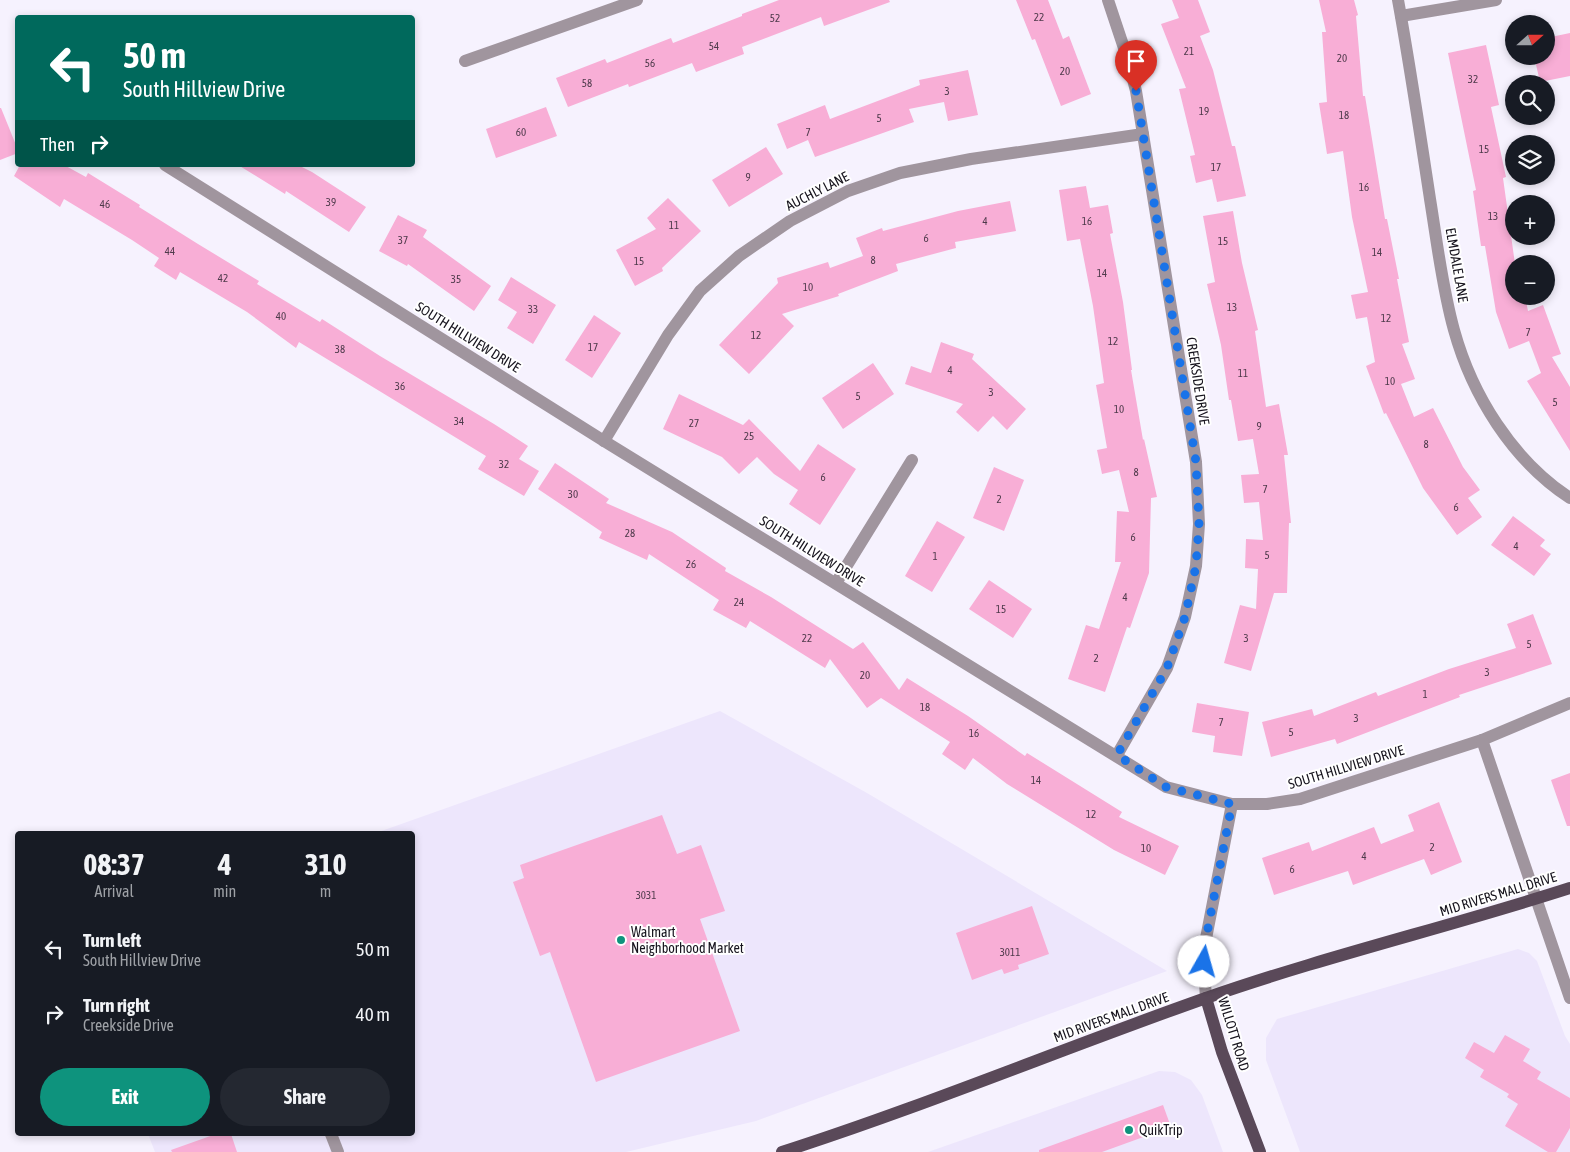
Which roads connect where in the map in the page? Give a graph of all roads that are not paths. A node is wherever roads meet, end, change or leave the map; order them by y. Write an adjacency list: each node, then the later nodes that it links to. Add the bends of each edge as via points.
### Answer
1 (637, 0): 6 (street)
2 (1108, 0): 7 (street, CREEKSIDE DRIVE, via 1130,68)
3 (1398, 0): 5 (street, ELMDALE LANE)
4 (1496, 0): 5 (street)
5 (1401, 16): 11 (street, ELMDALE LANE, via 1443,277 1454,330 1467,370 1492,419 1521,456)
6 (465, 61)
7 (1143, 134): 9 (street, AUCHLY LANE, via 971,159 900,173 848,190 790,221 739,256 700,291 668,335); 15 (street, CREEKSIDE DRIVE, via 1196,462 1199,524 1196,566 1182,625 1167,668)
8 (168, 167): 9 (street, SOUTH HILLVIEW DRIVE)
9 (604, 440): 12 (street, SOUTH HILLVIEW DRIVE)
10 (912, 460): 12 (street)
11 (1570, 498)
12 (836, 583): 15 (street, SOUTH HILLVIEW DRIVE)
13 (1570, 703): 14 (street, SOUTH HILLVIEW DRIVE)
14 (1482, 740): 16 (street, SOUTH HILLVIEW DRIVE, via 1300,799 1267,804); 18 (street)
15 (1117, 755): 16 (street, SOUTH HILLVIEW DRIVE, via 1166,787)
16 (1232, 804): 19 (street, WILLOTT ROAD, via 1203,954)
17 (1570, 888): 18 (main road, MID RIVERS MALL DRIVE)
18 (1536, 899): 19 (main road, MID RIVERS MALL DRIVE); 20 (street)
19 (1206, 998): 23 (main road, MID RIVERS MALL DRIVE); 24 (main road, WILLOTT ROAD, via 1222,1052)
20 (1570, 998)
21 (332, 1136): 22 (street)
22 (338, 1152)
23 (782, 1152)
24 (1260, 1152)

